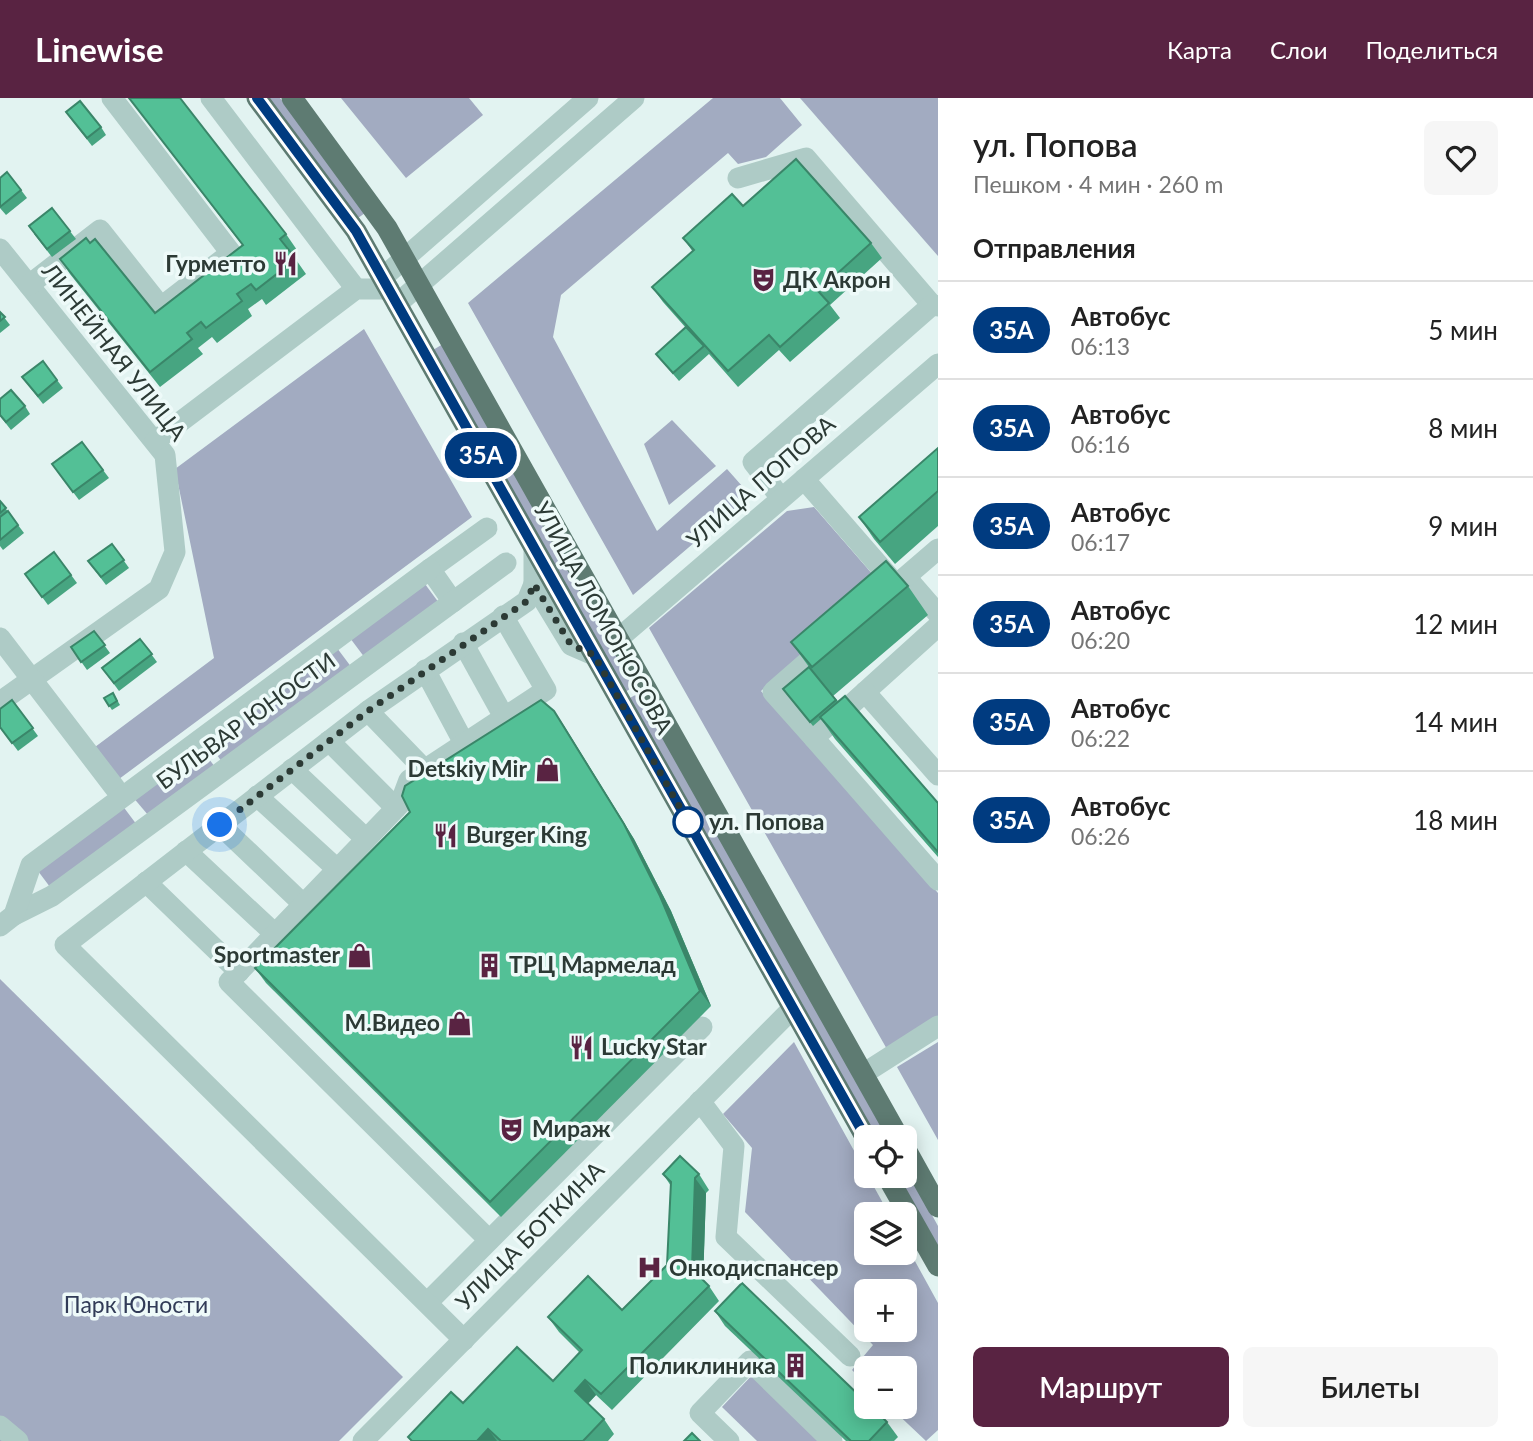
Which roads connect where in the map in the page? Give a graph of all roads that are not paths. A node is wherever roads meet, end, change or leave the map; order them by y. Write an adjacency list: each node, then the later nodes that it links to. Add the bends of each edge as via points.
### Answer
1 (112, 98): 10 (street, via 231,253 161,307 100,230)
2 (211, 98): 12 (street)
3 (257, 98): 13 (main road, УЛИЦА ЛОМОНОСОВА, via 356,231)
4 (292, 98): 9 (main road, УЛИЦА ЛОМОНОСОВА, via 379,215)
5 (587, 98): 9 (street)
6 (634, 98): 11 (street)
7 (738, 178): 14 (street, via 806,158)
8 (0, 249): 10 (street, ЛИНЕЙНАЯ УЛИЦА)
9 (404, 258): 11 (main road, УЛИЦА ЛОМОНОСОВА); 13 (street)
10 (29, 285): 16 (street, ЛИНЕЙНАЯ УЛИЦА)
11 (420, 285): 13 (street); 33 (main road, УЛИЦА ЛОМОНОСОВА)
12 (356, 289): 13 (street); 16 (street)
13 (389, 290): 21 (main road, УЛИЦА ЛОМОНОСОВА)
14 (935, 305): 18 (street, via 753,462)
15 (938, 364): 17 (street, УЛИЦА ПОПОВА)
16 (155, 441): 37 (street, ЛИНЕЙНАЯ УЛИЦА, via 165,455 176,552 159,589)
17 (804, 479): 18 (street, УЛИЦА ПОПОВА); 24 (street)
18 (781, 498): 33 (street, УЛИЦА ПОПОВА)
19 (487, 528): 23 (street)
20 (938, 549): 24 (street)
21 (534, 550): 25 (street); 35 (main road, УЛИЦА ЛОМОНОСОВА)
22 (506, 563): 26 (street, БУЛЬВАР ЮНОСТИ)
23 (430, 569): 26 (street); 58 (street, via 30,865)
24 (901, 581): 27 (street); 28 (street)
25 (534, 584): 29 (street, via 527,601); 35 (street, via 571,645)
26 (453, 602): 58 (street, БУЛЬВАР ЮНОСТИ, via 52,897)
27 (867, 610)
28 (938, 614)
29 (503, 616): 34 (street); 41 (street, via 546,690)
30 (938, 626): 38 (street)
31 (846, 628): 42 (street, via 773,692)
32 (0, 638): 37 (street)
33 (618, 639): 64 (main road, УЛИЦА ЛОМОНОСОВА)
34 (463, 643): 36 (street); 41 (street)
35 (594, 655): 61 (main road, УЛИЦА ЛОМОНОСОВА)
36 (425, 670): 40 (street); 44 (street)
37 (33, 680): 39 (street, ЛИНЕЙНАЯ УЛИЦА); 48 (street)
38 (865, 692): 42 (street); 47 (street)
39 (0, 702)
40 (368, 711): 43 (street); 46 (street)
41 (504, 717): 44 (street)
42 (814, 738): 55 (street)
43 (329, 741): 45 (street); 50 (street)
44 (464, 743): 46 (street)
45 (292, 769): 49 (street); 52 (street)
46 (424, 769): 50 (street, via 409,780)
47 (938, 775)
48 (115, 788)
49 (257, 796): 51 (street); 54 (street)
50 (396, 808): 52 (street)
51 (220, 825): 53 (street); 57 (street)
52 (366, 839): 54 (street)
53 (186, 851): 56 (street); 59 (street)
54 (337, 869): 57 (street)
55 (938, 880)
56 (146, 882): 60 (street); 73 (street, via 65,945)
57 (303, 904): 59 (street)
58 (7, 921)
59 (275, 934): 60 (street)
60 (239, 972): 71 (street, via 229,982)
61 (793, 1008): 65 (street, УЛИЦА БОТКИНА); 66 (main road, УЛИЦА ЛОМОНОСОВА)
62 (938, 1026): 64 (street)
63 (702, 1027): 71 (street)
64 (863, 1074): 67 (main road, УЛИЦА ЛОМОНОСОВА)
65 (700, 1101): 74 (street, УЛИЦА БОТКИНА); 75 (street, via 734,1146 726,1237)
66 (859, 1125)
67 (892, 1125)
68 (917, 1169): 70 (main road)
69 (894, 1188): 72 (main road)
70 (938, 1207)
71 (489, 1240): 73 (street)
72 (938, 1266)
73 (428, 1302): 74 (street)
74 (464, 1340): 78 (street, УЛИЦА БОТКИНА)
75 (850, 1356)
76 (0, 1426): 77 (street)
77 (18, 1441)
78 (363, 1441)
79 (729, 1441): 80 (street, via 700,1413 750,1361)
80 (832, 1441)

